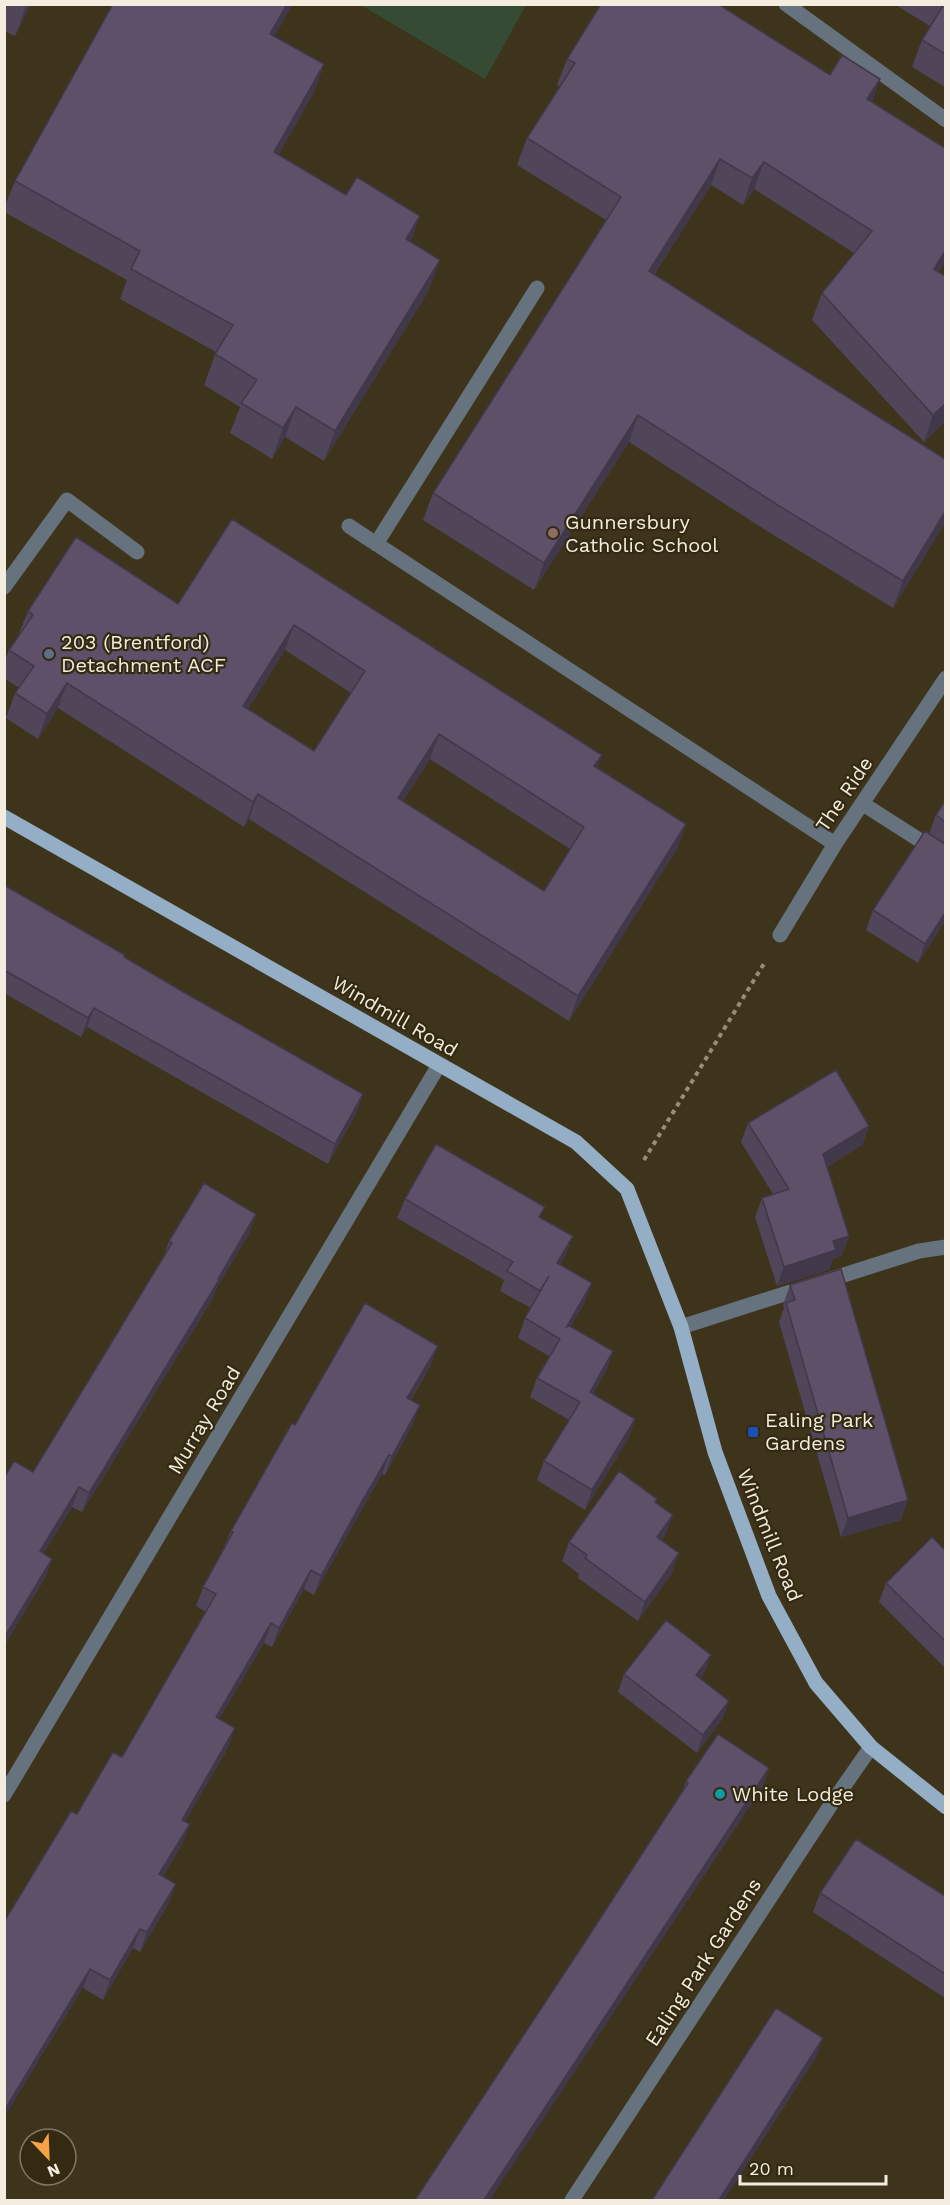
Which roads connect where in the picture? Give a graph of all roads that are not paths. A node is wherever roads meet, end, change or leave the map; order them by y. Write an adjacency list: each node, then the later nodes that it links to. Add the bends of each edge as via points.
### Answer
1 (786, 4): 2 (street)
2 (945, 120)
3 (537, 288): 5 (street)
4 (349, 526): 5 (street)
5 (376, 544): 11 (street)
6 (137, 552): 7 (street, via 67,500)
7 (4, 587)
8 (945, 678): 9 (street, The Ride)
9 (863, 804): 11 (street, The Ride); 12 (street)
10 (4, 817): 14 (main road, Windmill Road)
11 (835, 844): 13 (street, The Ride)
12 (945, 857)
13 (780, 935)
14 (439, 1065): 16 (main road, Windmill Road, via 576,1142 627,1189); 18 (street, Murray Road)
15 (945, 1247): 16 (street, via 919,1251)
16 (681, 1327): 17 (main road, Windmill Road, via 715,1452 768,1596 816,1683)
17 (871, 1747): 19 (main road, Windmill Road); 20 (street, Ealing Park Gardens)
18 (4, 1795)
19 (945, 1807)
20 (572, 2200)

